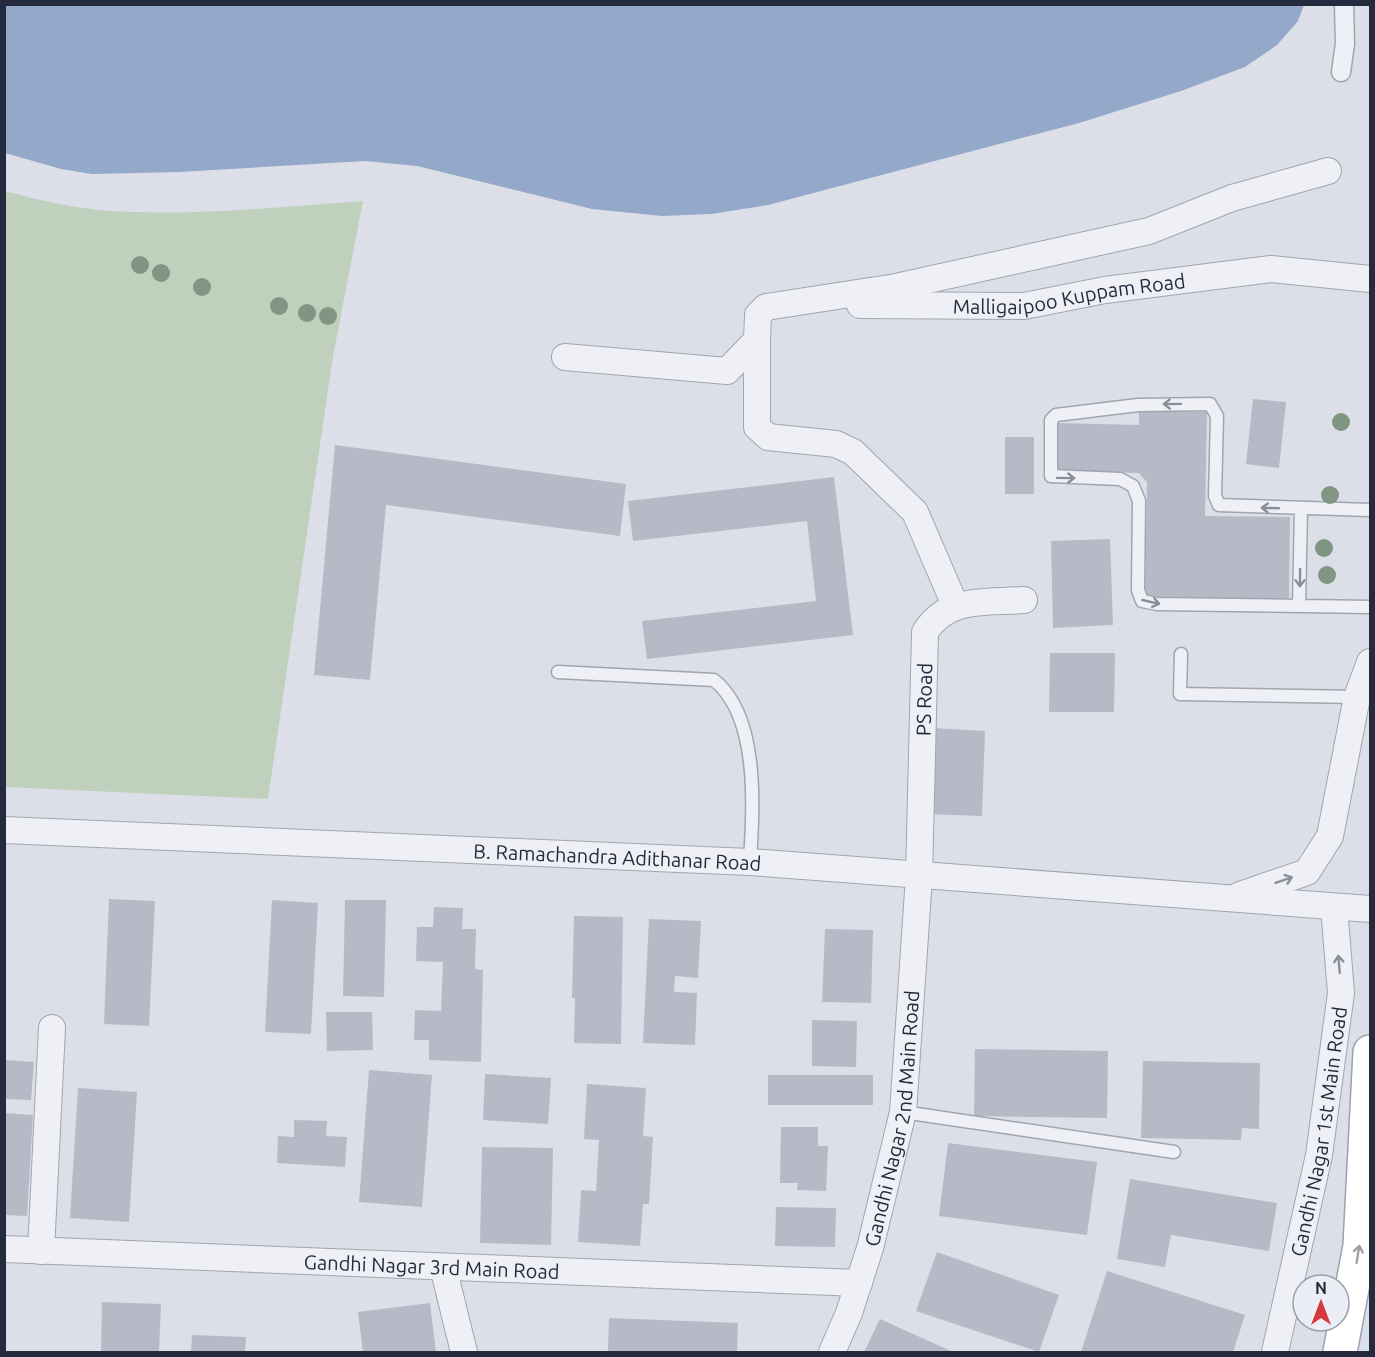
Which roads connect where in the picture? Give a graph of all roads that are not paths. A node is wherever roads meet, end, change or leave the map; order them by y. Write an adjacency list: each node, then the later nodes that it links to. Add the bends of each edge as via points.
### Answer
1 (1344, 4): 2 (street)
2 (1341, 72)
3 (1328, 171): 5 (street, via 1232,198 1149,231 896,287)
4 (1371, 279): 5 (street, Malligaipoo Kuppam Road, via 1271,269 1105,290 1024,306)
5 (766, 307): 6 (street, via 758,315)
6 (757, 340): 7 (street, via 727,371); 11 (street, via 757,427 768,438 836,444 853,452 915,512)
7 (566, 357)
8 (1301, 509): 9 (lane); 12 (lane, one-way to 12); 12 (lane, one-way to 12, via 1223,507 1216,503 1217,416 1210,404 1138,405 1056,415 1051,420 1051,476 1120,479 1127,481 1137,494 1138,590 1142,601)
9 (1371, 510)
10 (1024, 600): 11 (street)
11 (955, 605): 20 (street, PS Road, via 934,618 925,632)
12 (1299, 606): 13 (lane)
13 (1371, 608)
14 (1181, 654): 17 (lane, via 1180,694)
15 (1371, 663): 17 (street)
16 (558, 672): 19 (lane, via 714,680 725,688 748,745 754,795)
17 (1357, 696): 21 (street, one-way to 17, via 1307,872 1330,836)
18 (4, 830): 19 (street, B. Ramachandra Adithanar Road)
19 (750, 862): 20 (street, B. Ramachandra Adithanar Road)
20 (919, 877): 21 (street, B. Ramachandra Adithanar Road); 26 (street, Gandhi Nagar 2nd Main Road)
21 (1228, 899): 22 (street, B. Ramachandra Adithanar Road)
22 (1334, 907): 23 (street, B. Ramachandra Adithanar Road); 35 (street, Gandhi Nagar 1st Main Road, one-way to 22, via 1319,1155 1340,1005)
23 (1371, 909)
24 (52, 1028): 30 (street)
25 (1371, 1052): 28 (main road)
26 (903, 1112): 27 (lane); 32 (street, Gandhi Nagar 2nd Main Road)
27 (1174, 1152)
28 (1368, 1154): 36 (main road, one-way to 28, via 1360,1246)
29 (4, 1250): 30 (street, Gandhi Nagar 3rd Main Road)
30 (41, 1251): 31 (street, Gandhi Nagar 3rd Main Road)
31 (443, 1267): 32 (street, Gandhi Nagar 3rd Main Road); 33 (street)
32 (859, 1283): 34 (street, Gandhi Nagar 2nd Main Road)
33 (464, 1353)
34 (832, 1353)
35 (1275, 1353)
36 (1340, 1353)

